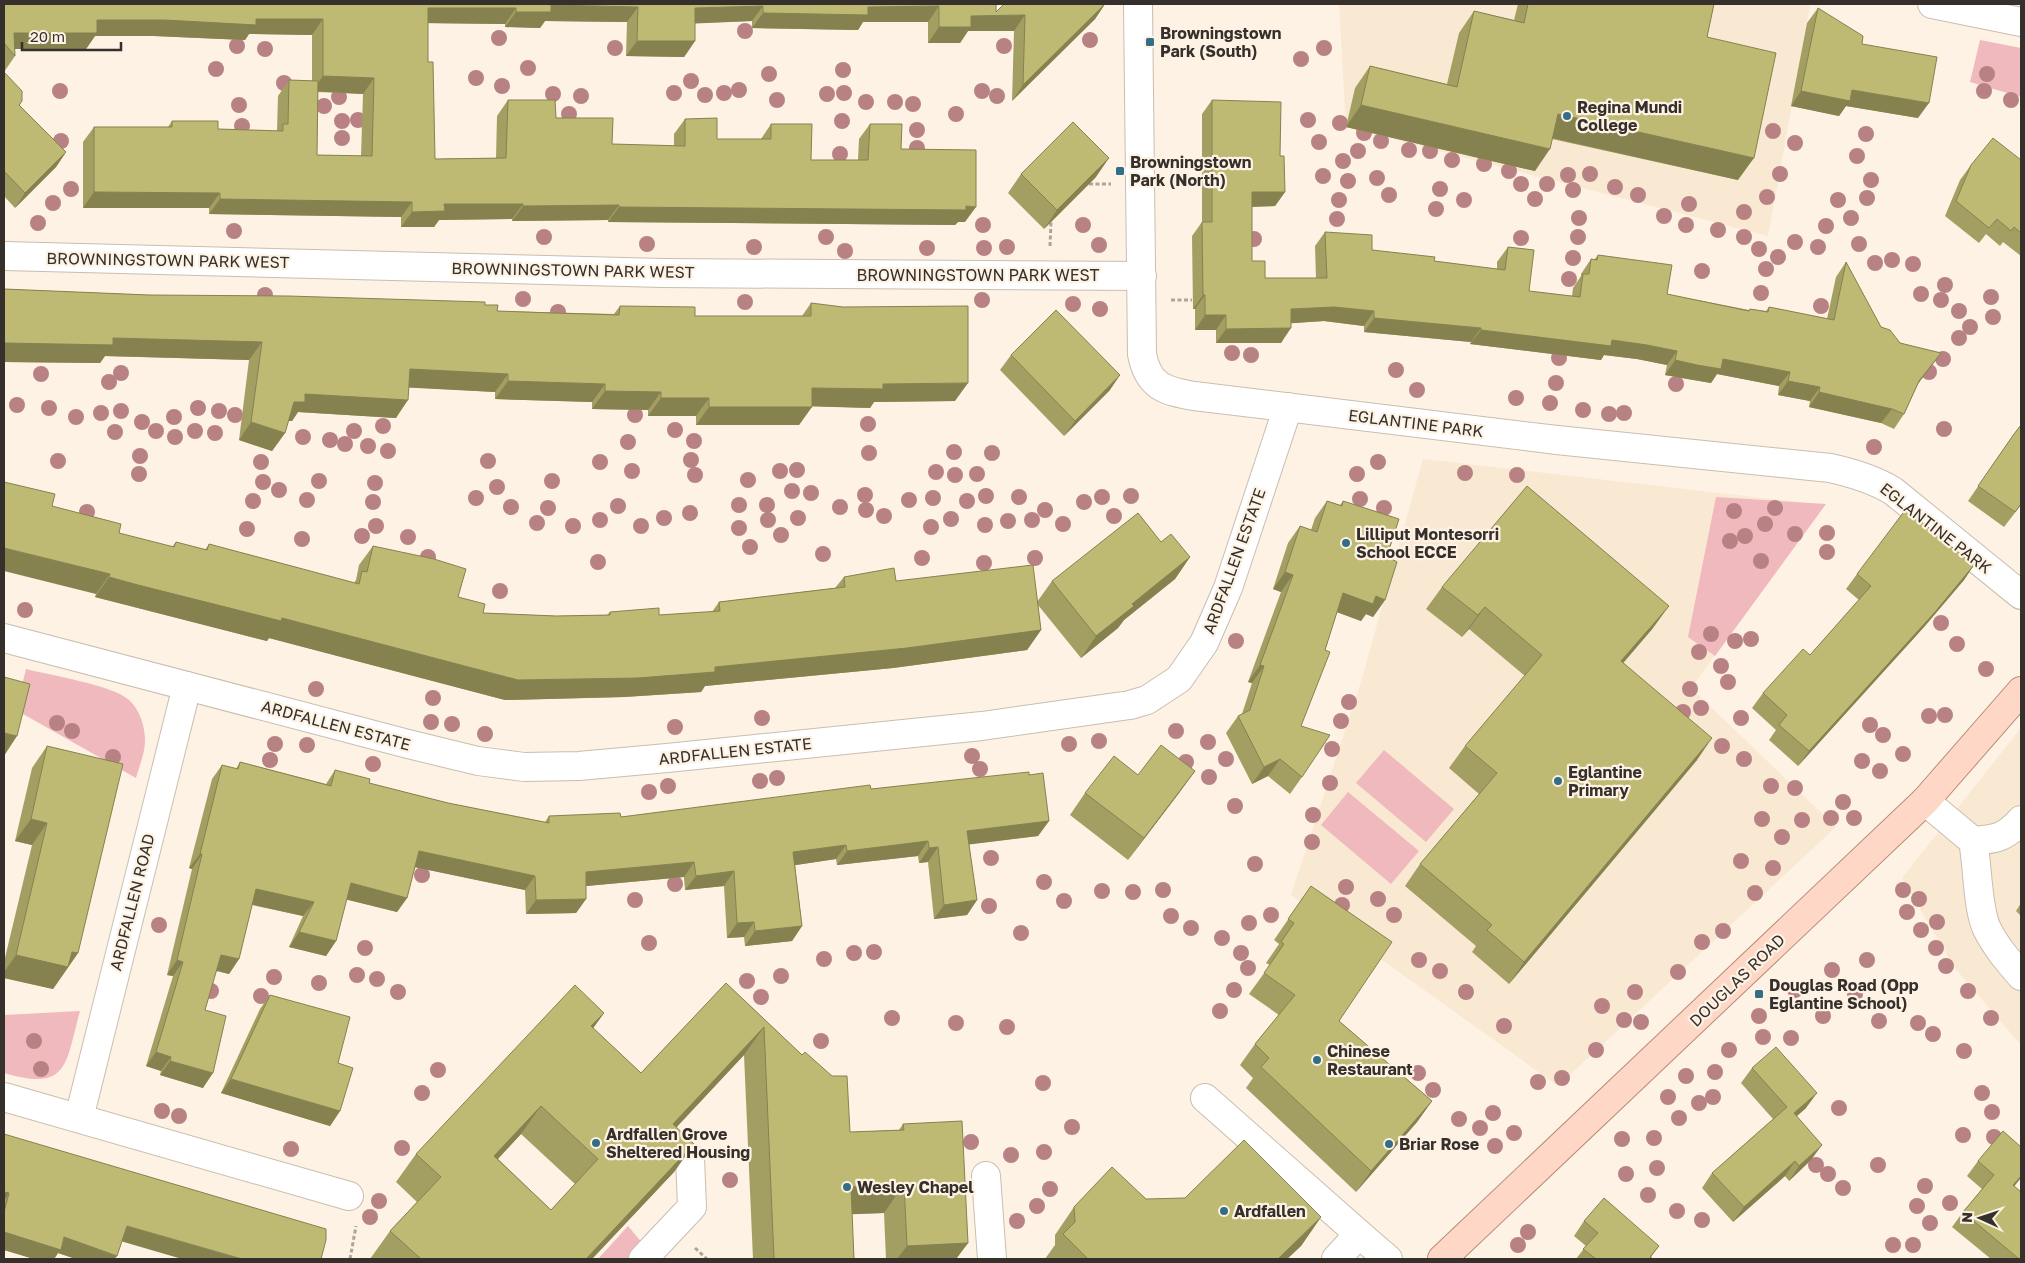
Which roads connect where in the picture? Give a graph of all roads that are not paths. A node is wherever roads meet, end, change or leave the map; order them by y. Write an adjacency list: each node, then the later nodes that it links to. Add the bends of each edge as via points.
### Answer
1 (1138, 4): 5 (street, EGLANTINE PARK)
2 (1932, 4): 3 (street)
3 (2021, 22)
4 (4, 256): 5 (street, BROWNINGSTOWN PARK WEST, via 663,273)
5 (1142, 276): 6 (street, EGLANTINE PARK, via 1142,354 1146,372 1158,385 1179,394)
6 (1288, 407): 7 (street, EGLANTINE PARK, via 1849,472 1893,491); 9 (street, ARDFALLEN ESTATE, via 1228,588 1204,643 1179,679 1147,700 1130,705 982,726 668,758 533,767 428,749)
7 (2021, 594)
8 (4, 638): 9 (street, ARDFALLEN ESTATE)
9 (187, 686): 17 (street, ARDFALLEN ROAD)
10 (2021, 691): 11 (main road, DOUGLAS ROAD)
11 (1925, 801): 13 (street); 26 (main road, DOUGLAS ROAD)
12 (2021, 820): 13 (street, via 2010,833 1995,839)
13 (1973, 841): 14 (street, via 1982,914 2002,954)
14 (2021, 976)
15 (4, 1097): 17 (street)
16 (1205, 1098): 21 (street)
17 (79, 1118): 20 (street)
18 (690, 1158): 22 (street, via 692,1207)
19 (986, 1176): 23 (street)
20 (349, 1196)
21 (1359, 1234): 24 (street); 25 (street)
22 (643, 1259)
23 (992, 1259)
24 (1336, 1259)
25 (1388, 1259)
26 (1442, 1259)

